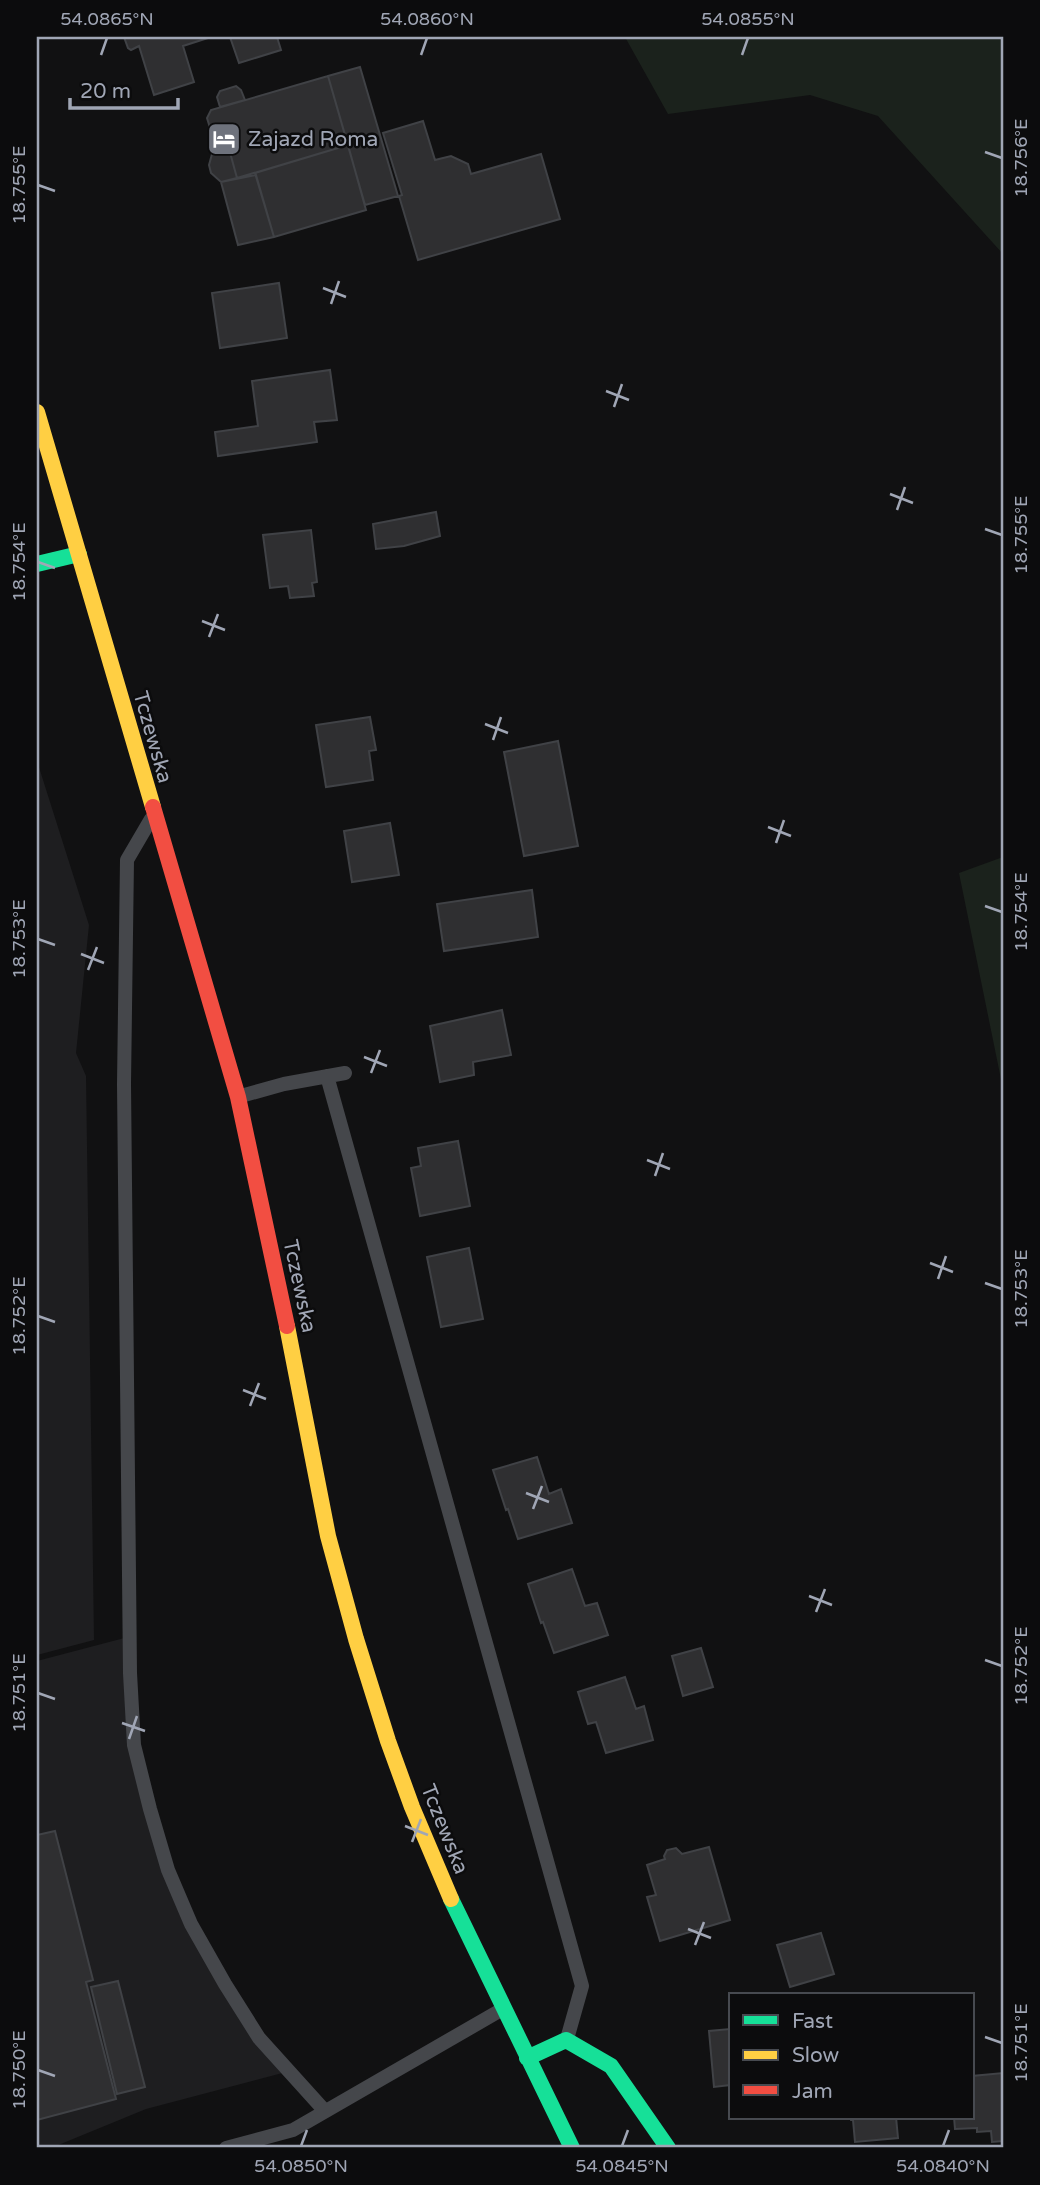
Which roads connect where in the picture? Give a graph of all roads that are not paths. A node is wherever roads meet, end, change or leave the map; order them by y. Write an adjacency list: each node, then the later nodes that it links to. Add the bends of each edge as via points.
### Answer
1 (37, 412): 2 (street, Tczewska)
2 (79, 554): 3 (street); 4 (street, Tczewska)
3 (37, 564)
4 (154, 815): 7 (street, Tczewska); 11 (lane, via 127,860 124,1084 134,1745 168,1870 191,1924 259,2038)
5 (345, 1073): 6 (lane)
6 (327, 1076): 7 (lane); 9 (lane, via 582,1986)
7 (237, 1097): 8 (street, Tczewska, via 328,1536 356,1639 412,1807)
8 (503, 2009): 10 (street, Tczewska); 11 (lane)
9 (566, 2040): 10 (street); 14 (street, via 611,2066)
10 (527, 2058): 13 (street, Tczewska)
11 (324, 2110): 12 (lane, via 293,2130)
12 (226, 2148)
13 (572, 2148)
14 (668, 2148)

